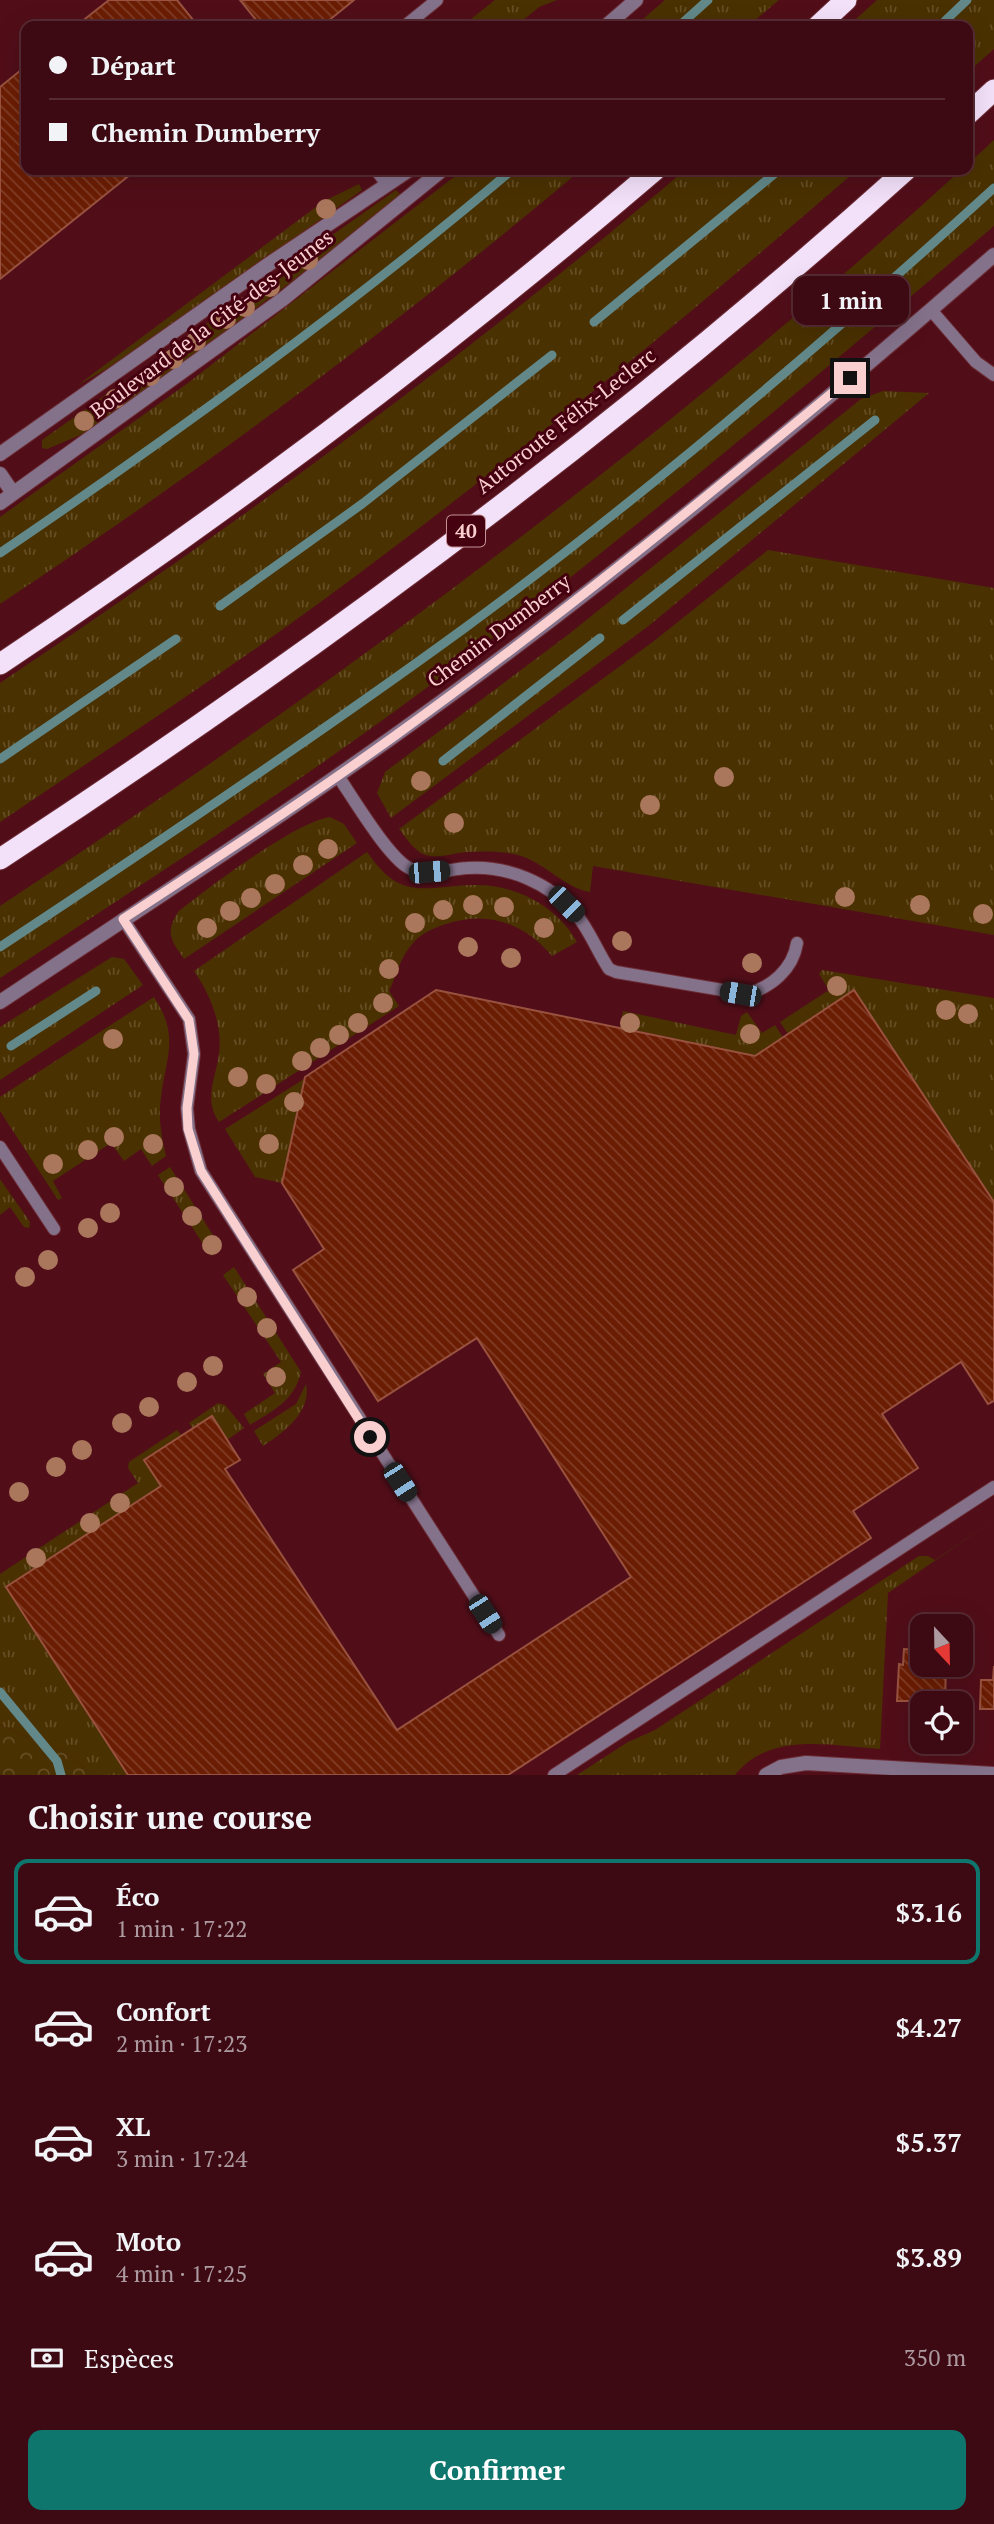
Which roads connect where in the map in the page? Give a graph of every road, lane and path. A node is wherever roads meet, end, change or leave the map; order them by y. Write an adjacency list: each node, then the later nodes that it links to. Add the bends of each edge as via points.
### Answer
1 (437, 0): 4 (lane)
2 (846, 0): 6 (highway)
3 (626, 3): 5 (street)
4 (411, 21)
5 (610, 21)
6 (823, 21)
7 (994, 90): 8 (highway)
8 (973, 109)
9 (380, 175): 14 (lane)
10 (401, 175): 14 (street, Boulevard de la Cité-des-Jeunes)
11 (436, 175): 20 (street, Boulevard de la Cité-des-Jeunes, via 284,299)
12 (649, 175): 22 (highway, via 444,342 316,439)
13 (900, 175): 24 (highway, Autoroute Félix-Leclerc / 40, via 653,385 420,566 206,722)
14 (387, 184): 18 (street, Boulevard de la Cité-des-Jeunes)
15 (994, 255): 16 (street, Chemin Dumberry)
16 (931, 310): 17 (lane, via 976,362); 23 (street, Chemin Dumberry, via 571,603)
17 (994, 375)
18 (0, 454)
19 (0, 474): 20 (street)
20 (13, 494): 21 (street, Boulevard de la Cité-des-Jeunes)
21 (0, 503)
22 (0, 664)
23 (338, 776): 25 (street, Chemin Dumberry); 26 (lane, via 390,850 409,868 429,872 466,867 500,870 535,882 577,915 609,969 616,972 746,994 785,971)
24 (0, 859)
25 (123, 919): 27 (street, Chemin Dumberry); 31 (lane, via 189,1020 194,1054 188,1129 201,1171)
26 (797, 943)
27 (0, 1002)
28 (0, 1147): 29 (lane)
29 (54, 1229)
30 (994, 1488): 33 (lane)
31 (499, 1635)
32 (994, 1774): 34 (street, via 806,1763)
33 (554, 1775)
34 (766, 1775)

